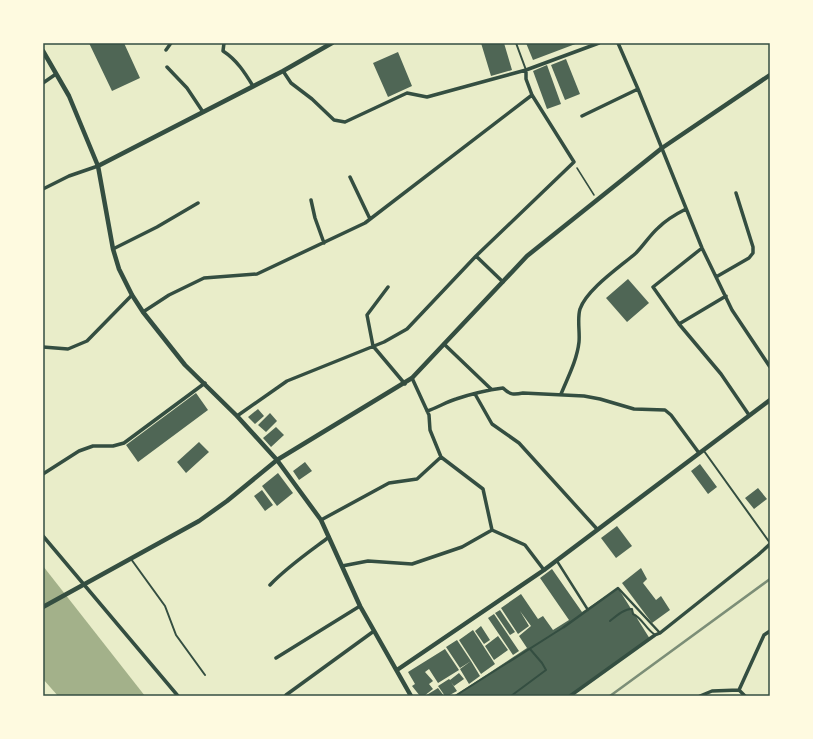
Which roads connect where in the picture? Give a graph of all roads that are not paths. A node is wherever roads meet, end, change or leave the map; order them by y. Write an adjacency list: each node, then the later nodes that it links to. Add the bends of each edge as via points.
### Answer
1 (171, 43): 7 (street)
2 (224, 43): 15 (street, via 223,51 231,55)
3 (332, 43): 11 (street)
4 (516, 43): 10 (lane)
5 (599, 43): 10 (street)
6 (618, 43): 16 (street)
7 (166, 50)
8 (43, 51): 12 (street)
9 (167, 67): 18 (street, via 187,88)
10 (526, 70): 11 (street, via 427,97 407,93 345,122 334,120 291,83); 17 (street, via 526,79)
11 (283, 71): 15 (street)
12 (56, 74): 14 (street); 21 (street, via 69,96)
13 (770, 75): 20 (street)
14 (43, 83)
15 (254, 86): 18 (street)
16 (638, 90): 19 (street); 20 (street)
17 (532, 95): 28 (street); 32 (street, via 574,162)
18 (203, 112): 21 (street)
19 (582, 116)
20 (662, 148): 27 (street); 34 (street, via 527,256)
21 (98, 166): 23 (street); 31 (street)
22 (350, 178): 28 (street)
23 (43, 189)
24 (736, 193): 33 (street, via 753,253 749,258)
25 (311, 200): 29 (street)
26 (198, 203): 31 (street)
27 (686, 209): 30 (street); 49 (street, via 659,227 638,251 589,295 578,316 579,343)
28 (370, 219): 29 (street)
29 (324, 243): 38 (street, via 257,274 204,278 169,295)
30 (702, 248): 33 (street); 39 (street, via 653,287)
31 (113, 249): 36 (street, via 119,269)
32 (476, 256): 34 (street); 41 (street, via 407,329)
33 (716, 277): 37 (street)
34 (503, 282): 40 (street)
35 (388, 287): 41 (street, via 368,314)
36 (132, 295): 38 (street); 42 (street, via 87,341 68,349)
37 (726, 296): 39 (street); 43 (street, via 732,310)
38 (143, 312): 45 (street, via 185,365)
39 (679, 324): 52 (street, via 720,374)
40 (444, 344): 44 (street); 47 (street)
41 (373, 346): 46 (street); 53 (street, via 287,381)
42 (43, 347)
43 (770, 367)
44 (412, 378): 46 (street); 51 (street)
45 (205, 383): 53 (street); 57 (street, via 124,443 93,446 79,451)
46 (404, 384): 56 (street)
47 (491, 389): 48 (street); 49 (street, via 503,388 514,395)
48 (475, 394): 51 (street); 59 (street, via 492,424 519,443)
49 (561, 394): 54 (street, via 600,399 634,409 665,410)
50 (770, 400): 52 (street)
51 (427, 411): 55 (street, via 430,430)
52 (749, 415): 54 (street)
53 (237, 416): 56 (street)
54 (701, 452): 59 (street); 63 (lane)
55 (441, 457): 58 (street, via 417,479 389,484); 60 (street, via 483,489)
56 (277, 460): 58 (street); 64 (street, via 227,501 199,520)
57 (43, 474)
58 (321, 520): 62 (street)
59 (597, 529): 65 (street)
60 (492, 530): 66 (street, via 462,547 412,564 368,561); 67 (street, via 525,545)
61 (43, 536): 84 (street)
62 (329, 537): 66 (street); 68 (street)
63 (770, 543): 76 (street)
64 (131, 559): 70 (street); 81 (lane, via 164,606 176,635)
65 (557, 560): 67 (street); 71 (street)
66 (342, 566): 69 (street)
67 (544, 570): 80 (street)
68 (270, 585)
69 (360, 606): 74 (street); 79 (street)
70 (43, 607)
71 (588, 610): 73 (street); 76 (street, via 618,588)
72 (610, 621): 77 (lane, via 630,608)
73 (564, 627): 78 (lane)
74 (374, 631): 80 (street); 83 (street)
75 (770, 631): 82 (street, via 764,635)
76 (660, 633): 77 (street)
77 (655, 635): 88 (street)
78 (530, 649): 86 (lane); 87 (lane, via 546,670)
79 (276, 658)
80 (397, 670): 85 (street)
81 (205, 675)
82 (739, 690): 89 (street, via 712,691); 90 (street)
83 (286, 695)
84 (178, 696)
85 (411, 696)
86 (455, 696)
87 (511, 696)
88 (570, 696)
89 (700, 696)
90 (745, 696)

